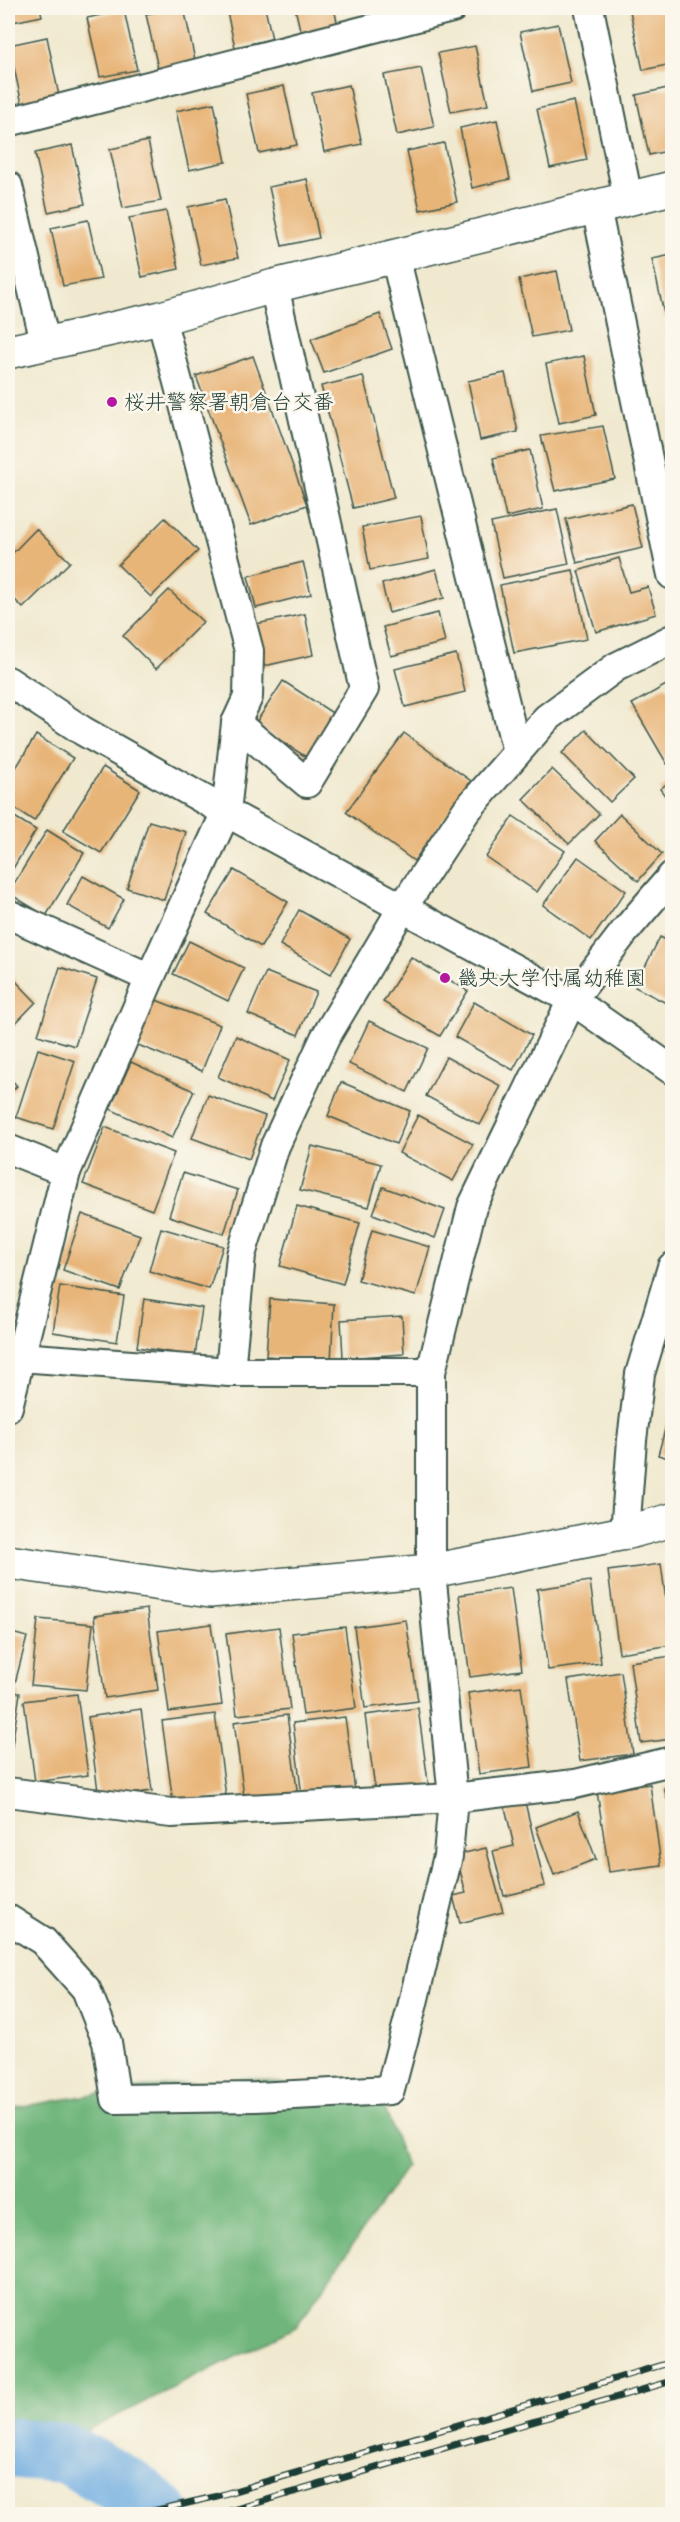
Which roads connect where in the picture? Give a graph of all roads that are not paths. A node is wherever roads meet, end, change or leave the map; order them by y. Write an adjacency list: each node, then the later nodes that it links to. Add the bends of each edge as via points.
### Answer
1 (452, 8): 3 (street)
2 (589, 8): 6 (street)
3 (8, 122)
4 (8, 186): 11 (street)
5 (672, 188): 6 (street)
6 (628, 198): 7 (street)
7 (596, 207): 8 (street); 13 (street)
8 (395, 256): 9 (street); 17 (street)
9 (274, 286): 10 (street); 16 (street, via 364,689 307,783)
10 (160, 318): 11 (street); 16 (street, via 249,651 248,697)
11 (45, 342): 12 (street)
12 (8, 352)
13 (672, 575)
14 (672, 639): 17 (street, via 616,667 547,718)
15 (8, 681): 18 (street, via 83,731)
16 (236, 723): 18 (street)
17 (517, 752): 20 (street, via 466,811)
18 (226, 812): 20 (street); 22 (street)
19 (672, 876): 23 (street)
20 (403, 908): 23 (street); 29 (street, via 325,1038 275,1146 241,1256)
21 (8, 914): 22 (street)
22 (150, 978): 26 (street)
23 (572, 1000): 24 (street); 30 (street, via 472,1207)
24 (672, 1071)
25 (8, 1149): 26 (street)
26 (66, 1172): 28 (street)
27 (672, 1267): 33 (street, via 640,1374)
28 (13, 1355): 29 (street); 31 (street)
29 (230, 1371): 30 (street)
30 (431, 1372): 35 (street)
31 (8, 1407)
32 (672, 1520): 33 (street)
33 (625, 1533): 35 (street)
34 (8, 1562): 35 (street, via 210,1591)
35 (431, 1571): 38 (street)
36 (672, 1761): 38 (street, via 575,1784)
37 (8, 1792): 38 (street, via 171,1813)
38 (453, 1798): 39 (street, via 448,1856 390,2090 256,2097 116,2098 107,2042 86,1989 43,1941)
39 (8, 1919)

